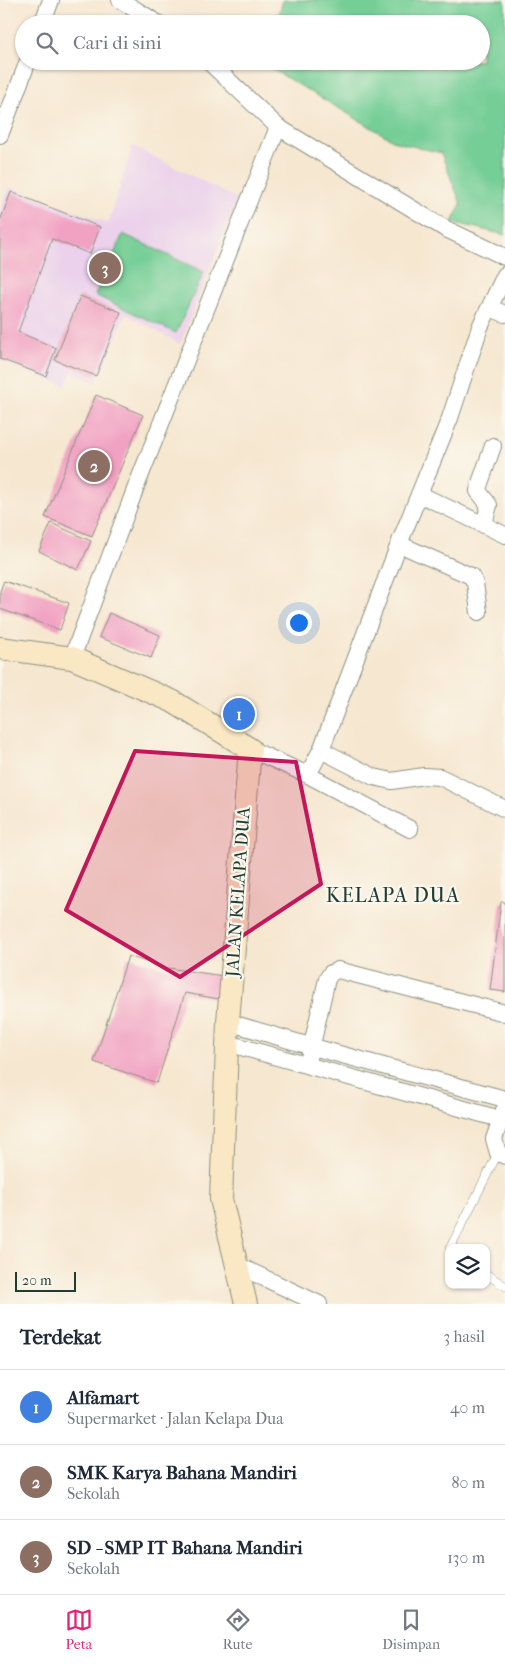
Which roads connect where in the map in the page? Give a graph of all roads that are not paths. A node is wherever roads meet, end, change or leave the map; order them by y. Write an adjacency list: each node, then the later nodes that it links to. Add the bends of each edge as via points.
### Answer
1 (52, 0): 3 (street)
2 (120, 0): 4 (street)
3 (46, 15)
4 (144, 15)
5 (25, 70): 8 (street)
6 (217, 70): 7 (street)
7 (278, 128): 9 (street, via 444,228); 19 (street)
8 (0, 135)
9 (505, 257)
10 (505, 275): 11 (street)
11 (498, 311): 13 (street, via 480,327 450,418)
12 (493, 446): 14 (street, via 478,491 489,505)
13 (419, 494): 14 (street); 16 (street)
14 (484, 524): 15 (street)
15 (505, 535)
16 (399, 544): 17 (street, via 471,576); 21 (street)
17 (479, 612)
18 (0, 648): 19 (main road)
19 (72, 658): 20 (main road, via 172,701)
20 (250, 749): 22 (street); 26 (main road, JALAN KELAPA DUA)
21 (320, 750): 22 (street); 23 (street, via 374,777 392,781 440,777)
22 (308, 775): 24 (street)
23 (505, 809)
24 (410, 829)
25 (505, 1013): 27 (street, via 338,970 327,979)
26 (228, 1032): 27 (street); 28 (street); 33 (main road, JALAN KELAPA DUA, via 221,1199)
27 (313, 1047): 28 (street); 29 (street)
28 (307, 1067): 30 (street)
29 (505, 1099)
30 (503, 1114): 31 (street, via 494,1139)
31 (502, 1155): 32 (lane)
32 (452, 1244)
33 (236, 1265): 36 (main road, JALAN KELAPA DUA); 37 (street)
34 (490, 1277): 35 (lane)
35 (505, 1286)
36 (246, 1304)
37 (319, 1304)

